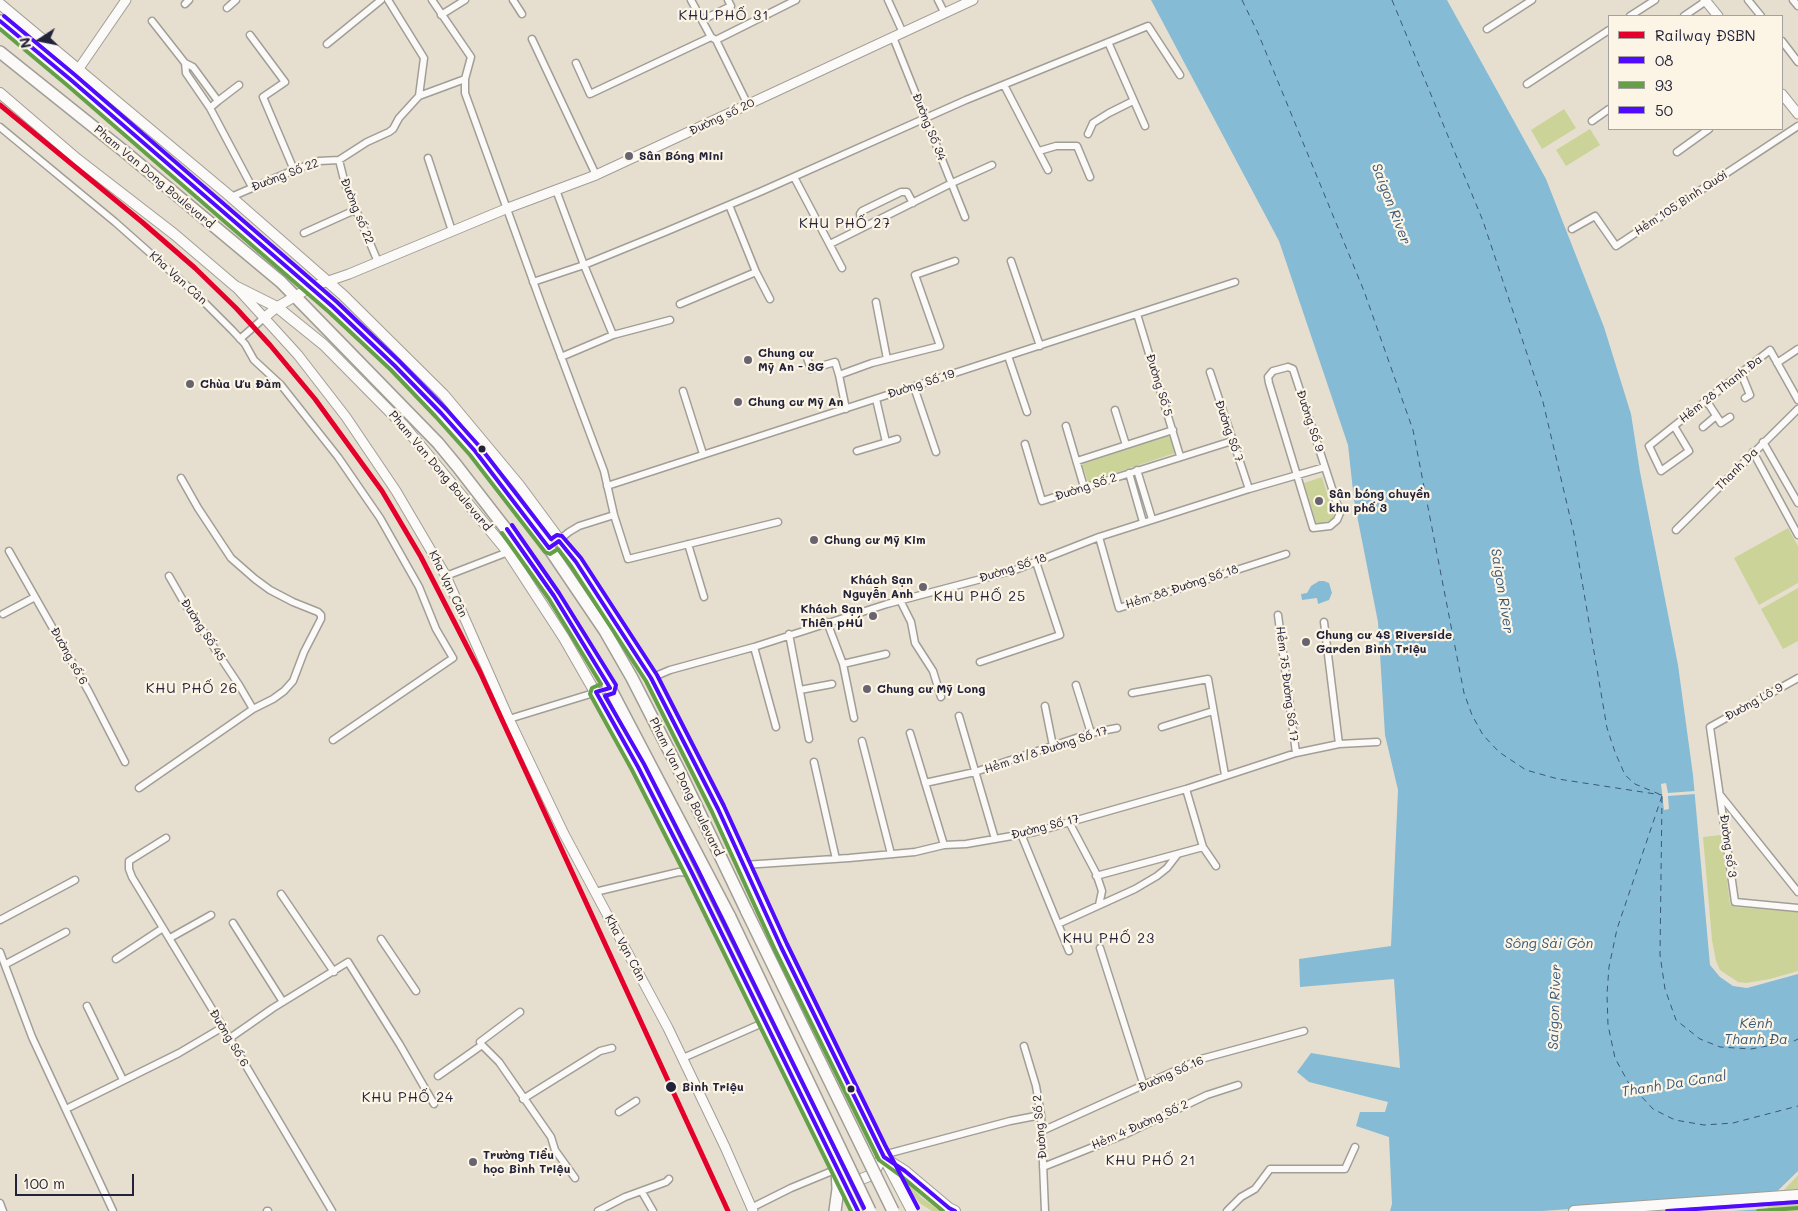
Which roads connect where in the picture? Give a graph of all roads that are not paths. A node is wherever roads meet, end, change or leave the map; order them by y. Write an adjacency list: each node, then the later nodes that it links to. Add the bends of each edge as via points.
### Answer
1 (126, 0): 46 (street)
2 (236, 0): 21 (street)
3 (381, 0): 41 (street)
4 (388, 0): 55 (street, via 424,58)
5 (432, 0): 24 (street)
6 (465, 0): 24 (street)
7 (513, 0): 22 (street)
8 (691, 0): 29 (street)
9 (728, 0): 29 (street, via 731,6)
10 (796, 0): 38 (street)
11 (888, 0): 34 (street)
12 (938, 0): 23 (street)
13 (974, 0): 23 (street, Đường số 20)
14 (1532, 0): 32 (street)
15 (1655, 0): 25 (street)
16 (1706, 0): 26 (street); 27 (street)
17 (1748, 0): 28 (street)
18 (1793, 0): 20 (street)
19 (0, 4): 46 (main road, Pham Van Dong Boulevard)
20 (1798, 6)
21 (227, 8)
22 (522, 14)
23 (945, 14): 34 (street, Đường số 20)
24 (441, 15): 48 (street, via 471,57)
25 (1632, 15)
26 (1685, 15)
27 (1717, 15)
28 (1761, 15)
29 (702, 20): 38 (street)
30 (0, 21): 49 (highway, Pham Van Dong Boulevard)
31 (152, 21): 45 (street)
32 (1487, 30)
33 (1608, 31): 51 (street)
34 (903, 33): 36 (street, Đường số 20)
35 (250, 35): 74 (street, via 285,82 263,97)
36 (893, 37): 58 (street, Đường số 20); 62 (street, Đường Số 34)
37 (532, 38): 76 (street)
38 (714, 39): 44 (street, via 590,94); 58 (street)
39 (1108, 42): 47 (street, via 1148,26); 52 (street); 57 (street)
40 (1783, 43): 43 (street)
41 (327, 44)
42 (0, 52): 104 (highway, Pham Van Dong Boulevard, via 125,152)
43 (1798, 62)
44 (576, 63)
45 (185, 64): 56 (street, via 193,67); 59 (street, via 186,73)
46 (78, 69): 49 (street); 82 (main road, Pham Van Dong Boulevard)
47 (1180, 75)
48 (465, 79): 55 (street); 85 (street, via 465,92)
49 (71, 80): 103 (highway, Pham Van Dong Boulevard)
50 (239, 84): 56 (street)
51 (1528, 84)
52 (1004, 85): 62 (street); 69 (street)
53 (0, 93): 102 (main road, Pham Van Dong Boulevard)
54 (1783, 95): 61 (street)
55 (419, 96): 72 (street, Đường Số 22, via 389,132 366,142)
56 (218, 101): 59 (street)
57 (1134, 101): 64 (street); 68 (street, via 1093,123)
58 (748, 105): 76 (street, Đường số 20)
59 (210, 108): 80 (street)
60 (1608, 110): 63 (street)
61 (1798, 114)
62 (925, 118): 77 (street); 79 (street, Đường Số 34)
63 (1592, 121)
64 (1145, 126)
65 (1798, 126): 89 (street, Hẻm 105 Bình Quới, via 1616,246 1596,216)
66 (0, 127): 113 (street, Kha Vạn Cân, via 115,222 194,292)
67 (1708, 130): 70 (street)
68 (1088, 134)
69 (1039, 151): 75 (street); 78 (street, via 1056,146 1077,146)
70 (1677, 152)
71 (428, 158): 90 (street)
72 (339, 160): 74 (street, Đường Số 22, via 319,161); 86 (street, Đường số 22, via 344,184)
73 (992, 165): 79 (street)
74 (294, 170): 80 (street, Đường Số 22)
75 (1048, 170)
76 (596, 175): 81 (street, Đường số 20)
77 (794, 177): 84 (street); 92 (street)
78 (1090, 177)
79 (952, 183): 83 (street); 87 (street, Đường Số 34)
80 (252, 187): 82 (street, Đường Số 22)
81 (556, 190): 85 (street, Đường số 20); 96 (street)
82 (231, 197): 99 (main road, Pham Van Dong Boulevard)
83 (913, 203): 88 (street); 88 (street, via 907,192 901,192 870,207 860,214)
84 (729, 205): 96 (street); 98 (street)
85 (508, 208): 90 (street, Đường số 20); 100 (street)
86 (355, 210): 91 (street); 95 (street, Đường số 22)
87 (965, 217)
88 (864, 228): 92 (street)
89 (1572, 229)
90 (452, 231): 95 (street, Đường số 20)
91 (304, 233)
92 (830, 244): 97 (street)
93 (955, 261): 120 (street, via 915,275 940,346)
94 (1010, 261): 114 (street)
95 (378, 262): 99 (street, Đường số 20)
96 (584, 266): 100 (street); 112 (street)
97 (842, 268)
98 (756, 272): 105 (street); 107 (street)
99 (327, 281): 103 (street, Đường số 20); 116 (main road, Pham Van Dong Boulevard)
100 (533, 282): 118 (street)
101 (1235, 282): 109 (street, Đường Số 19)
102 (235, 286): 108 (main road, Pham Van Dong Boulevard); 110 (street, Kha Vạn Cân)
103 (311, 287): 104 (street, Đường số 20); 122 (highway, Pham Van Dong Boulevard)
104 (295, 296): 108 (street, Đường số 20); 196 (highway, Pham Van Dong Boulevard, via 457,466 533,564 582,638)
105 (770, 299)
106 (876, 302): 120 (street)
107 (680, 304)
108 (277, 308): 110 (street, Đường số 20); 175 (main road, Pham Van Dong Boulevard, via 324,345 378,398)
109 (1137, 314): 114 (street, Đường Số 19); 141 (street, Đường Số 5)
110 (265, 318): 113 (street); 179 (street, Kha Vạn Cân, via 346,417 396,491)
111 (670, 320): 112 (street)
112 (613, 335): 118 (street)
113 (240, 339): 214 (street, Kha Vạn Cân, via 254,360 281,385 338,457 372,506 419,587 436,629 453,658)
114 (1040, 346): 117 (street, Đường Số 19)
115 (1798, 349): 121 (street)
116 (404, 355): 122 (main road); 171 (main road, Pham Van Dong Boulevard, via 444,394 502,463)
117 (1008, 356): 126 (street, Đường Số 19); 135 (street)
118 (561, 357): 159 (street)
119 (807, 358): 125 (street, via 811,370 835,362)
120 (887, 360): 125 (street)
121 (1777, 363): 124 (street, Hẻm 28 Thanh Đa, via 1770,350); 131 (street, Hẻm 28 Thanh Đa)
122 (395, 366): 173 (highway, Pham Van Dong Boulevard, via 475,451)
123 (1210, 372): 143 (street, Đường Số 7)
124 (1741, 373): 128 (street, via 1750,395); 130 (street, Hẻm 28 Thanh Đa)
125 (839, 375): 132 (street)
126 (914, 387): 129 (street, Đường Số 19); 149 (street)
127 (683, 391): 151 (street)
128 (1745, 398)
129 (876, 399): 132 (street, Đường Số 19); 144 (street)
130 (1706, 400): 136 (street); 139 (street, Hẻm 28 Thanh Đa)
131 (1798, 400)
132 (846, 409): 151 (street, Đường Số 19)
133 (1798, 409): 145 (street, Thanh Da)
134 (1115, 410): 147 (street)
135 (1027, 412)
136 (1716, 416): 137 (street, via 1721,423); 140 (street)
137 (1730, 417)
138 (1066, 426): 153 (street)
139 (1674, 426): 139 (street, Hẻm 28 Thanh Đa, via 1649,446 1660,471 1690,451)
140 (1703, 427)
141 (1173, 430): 147 (street); 152 (street, Đường Số 5)
142 (897, 439): 144 (street)
143 (1232, 441): 152 (street, Đường Số 2); 161 (street, Đường Số 7)
144 (886, 442): 148 (street)
145 (1763, 442): 150 (street, Thanh Da); 162 (street)
146 (1025, 444): 160 (street, Đường Số 2, via 1042,501)
147 (1126, 446): 153 (street)
148 (857, 451)
149 (936, 452)
150 (1752, 452): 167 (street); 168 (street, Thanh Da)
151 (703, 454): 159 (street, Đường Số 19)
152 (1180, 456): 155 (street, Đường Số 2)
153 (1077, 462): 160 (street)
154 (1324, 467): 157 (street, Đường Số 18); 157 (street, Đường Số 9, via 1340,513 1330,526 1313,528); 157 (street, Đường Số 9, via 1294,369 1288,367 1273,371 1268,377 1269,383)
155 (1138, 470): 156 (street, Đường Số 2); 164 (street)
156 (1129, 473): 160 (street, Đường Số 2); 166 (street, Đường Số 2)
157 (1297, 475): 161 (street, Đường Số 18)
158 (181, 478): 202 (street, via 231,558 270,590 321,615 293,681 274,699)
159 (607, 486): 163 (street)
160 (1084, 487)
161 (1249, 489): 164 (street, Đường Số 18)
162 (1798, 504)
163 (614, 515): 171 (street, via 579,526); 172 (street, via 628,559)
164 (1152, 519): 166 (street, Đường Số 18)
165 (778, 522): 172 (street)
166 (1143, 522): 170 (street, Đường Số 18)
167 (1795, 523): 169 (street)
168 (1676, 530)
169 (1798, 535)
170 (1099, 536): 176 (street, Hẻm 88 Đường Số 18, via 1119,608); 177 (street, Đường Số 18)
171 (559, 541): 173 (street); 192 (main road, Pham Van Dong Boulevard)
172 (688, 544): 181 (street)
173 (549, 548): 238 (highway, Pham Van Dong Boulevard, via 605,631 632,678)
174 (9, 551): 180 (street, Đường số 6)
175 (508, 552): 179 (street); 198 (main road, Pham Van Dong Boulevard)
176 (1286, 554)
177 (1036, 562): 182 (street, Đường Số 18); 190 (street, via 1060,635)
178 (169, 576): 202 (street, Đường Số 45)
179 (446, 576): 206 (street, Kha Vạn Cân)
180 (35, 597): 183 (street); 220 (street, Đường số 6)
181 (704, 597)
182 (900, 600): 185 (street, Đường Số 18); 200 (street, via 911,622 915,643 933,671)
183 (3, 614)
184 (1278, 615): 219 (street, Hẻm 75 Đường Số 17)
185 (827, 622): 187 (street, Đường Số 18); 191 (street)
186 (1324, 622): 217 (street)
187 (789, 634): 188 (street, Đường Số 18); 197 (street)
188 (754, 647): 192 (street, Đường Số 18); 207 (street)
189 (886, 654): 191 (street)
190 (980, 662)
191 (843, 664): 205 (street)
192 (651, 678): 237 (main road, Pham Van Dong Boulevard)
193 (1798, 678): 209 (street, Đường Lô 9)
194 (832, 684): 197 (street)
195 (1076, 685): 212 (street)
196 (610, 688): 198 (street); 240 (highway, Pham Van Dong Boulevard)
197 (800, 690): 213 (street)
198 (596, 692): 206 (street); 241 (main road, Pham Van Dong Boulevard)
199 (1132, 693): 203 (street, via 1208,679)
200 (942, 697)
201 (1045, 706): 218 (street)
202 (253, 709): 225 (street)
203 (1213, 711): 208 (street); 223 (street)
204 (958, 716): 222 (street)
205 (854, 718)
206 (509, 719): 244 (street, Kha Vạn Cân)
207 (776, 727)
208 (1162, 727)
209 (1710, 727): 227 (street, Đường số 3)
210 (1117, 728): 212 (street, Hẻm 31/8 Đường Số 17)
211 (910, 733): 224 (street)
212 (1091, 733): 218 (street, Hẻm 31/8 Đường Số 17)
213 (810, 739)
214 (333, 740)
215 (862, 741): 234 (street)
216 (1377, 742): 217 (street, Đường Số 17)
217 (1339, 744): 219 (street, Đường Số 17)
218 (1053, 746): 222 (street, Hẻm 31/8 Đường Số 17)
219 (1296, 753): 223 (street, Đường Số 17)
220 (125, 762)
221 (814, 762): 236 (street)
222 (974, 772): 224 (street, Hẻm 31/8 Đường Số 17); 231 (street)
223 (1225, 775): 226 (street, Đường Số 17)
224 (925, 784): 232 (street)
225 (139, 788)
226 (1186, 789): 228 (street, Đường Số 17); 233 (street)
227 (1720, 795): 245 (street); 248 (street, Đường số 3, via 1735,902)
228 (1068, 822): 229 (street, Đường Số 17); 242 (street)
229 (1021, 834): 231 (street, Đường Số 17); 252 (street)
230 (166, 838): 253 (street, Đường Số 6, via 129,860 128,865)
231 (995, 839): 232 (street, Đường Số 17)
232 (944, 845): 234 (street, Đường Số 17)
233 (1203, 847): 235 (street); 239 (street)
234 (891, 854): 236 (street, Đường Số 17)
235 (1177, 855): 242 (street); 247 (street, via 1157,876)
236 (836, 859): 237 (street, Đường Số 17)
237 (744, 865): 238 (main road); 287 (main road, Pham Van Dong Boulevard)
238 (725, 866): 305 (highway, Pham Van Dong Boulevard, bridge)
239 (1216, 866)
240 (706, 870): 241 (main road); 304 (highway, Pham Van Dong Boulevard, bridge)
241 (692, 872): 244 (street, via 679,872); 267 (main road, Pham Van Dong Boulevard)
242 (1096, 876): 247 (street, via 1102,891)
243 (75, 880): 250 (street)
244 (595, 892): 274 (street, Kha Vạn Cân)
245 (1798, 892)
246 (282, 894): 262 (street)
247 (1099, 905): 252 (street)
248 (1798, 908)
249 (211, 915): 255 (street)
250 (0, 920)
251 (233, 923): 264 (street)
252 (1058, 924): 258 (street)
253 (163, 928): 255 (street, Đường Số 6); 260 (street)
254 (66, 932): 261 (street)
255 (170, 938): 268 (street, Đường Số 6)
256 (381, 939): 263 (street)
257 (1100, 948): 278 (street)
258 (1069, 951)
259 (0, 952): 261 (street)
260 (116, 958)
261 (6, 964): 298 (street, via 32,1036)
262 (334, 972): 264 (street); 281 (street, via 348,962)
263 (416, 991)
264 (283, 1002): 270 (street)
265 (87, 1006): 276 (street)
266 (520, 1012): 271 (street)
267 (765, 1022): 274 (street); 289 (main road, Pham Van Dong Boulevard)
268 (223, 1027): 270 (street, Đường Số 6); 276 (street)
269 (1304, 1030): 278 (street, Đường Số 16, via 1201,1059)
270 (230, 1038): 299 (street, Đường Số 6)
271 (481, 1043): 275 (street); 279 (street, via 499,1062)
272 (1024, 1046): 284 (street, Đường Số 2)
273 (612, 1048): 279 (street, via 600,1051)
274 (683, 1058): 296 (street, Kha Vạn Cân)
275 (438, 1076)
276 (123, 1080): 282 (street)
277 (1238, 1085): 288 (street, Hẻm 4 Đường Số 2, via 1207,1095 1128,1133)
278 (1144, 1086): 285 (street, Đường Số 16)
279 (523, 1098): 290 (street)
280 (636, 1101): 283 (street)
281 (434, 1104)
282 (70, 1107)
283 (619, 1112)
284 (1041, 1115): 285 (street, Đường Số 2); 287 (street)
285 (1042, 1131): 288 (street, Đường Số 2)
286 (1355, 1147): 309 (street, via 1345,1169 1270,1170 1255,1189)
287 (884, 1156): 289 (main road, via 876,1170 863,1179 851,1178); 306 (main road, Pham Van Dong Boulevard); 307 (main road)
288 (1043, 1167): 308 (street, Đường Số 2)
289 (837, 1169): 296 (street); 302 (highway); 303 (main road, Pham Van Dong Boulevard)
290 (575, 1178)
291 (669, 1179): 292 (street)
292 (642, 1192): 300 (street); 301 (street)
293 (1798, 1195): 310 (main road)
294 (1798, 1202): 311 (main road)
295 (0, 1203): 297 (street)
296 (752, 1209)
297 (3, 1211)
298 (113, 1211)
299 (332, 1211)
300 (598, 1211)
301 (653, 1211)
302 (835, 1211)
303 (858, 1211)
304 (870, 1211)
305 (893, 1211)
306 (912, 1211)
307 (955, 1211)
308 (1045, 1211)
309 (1227, 1211)
310 (1574, 1211)
311 (1667, 1211)

